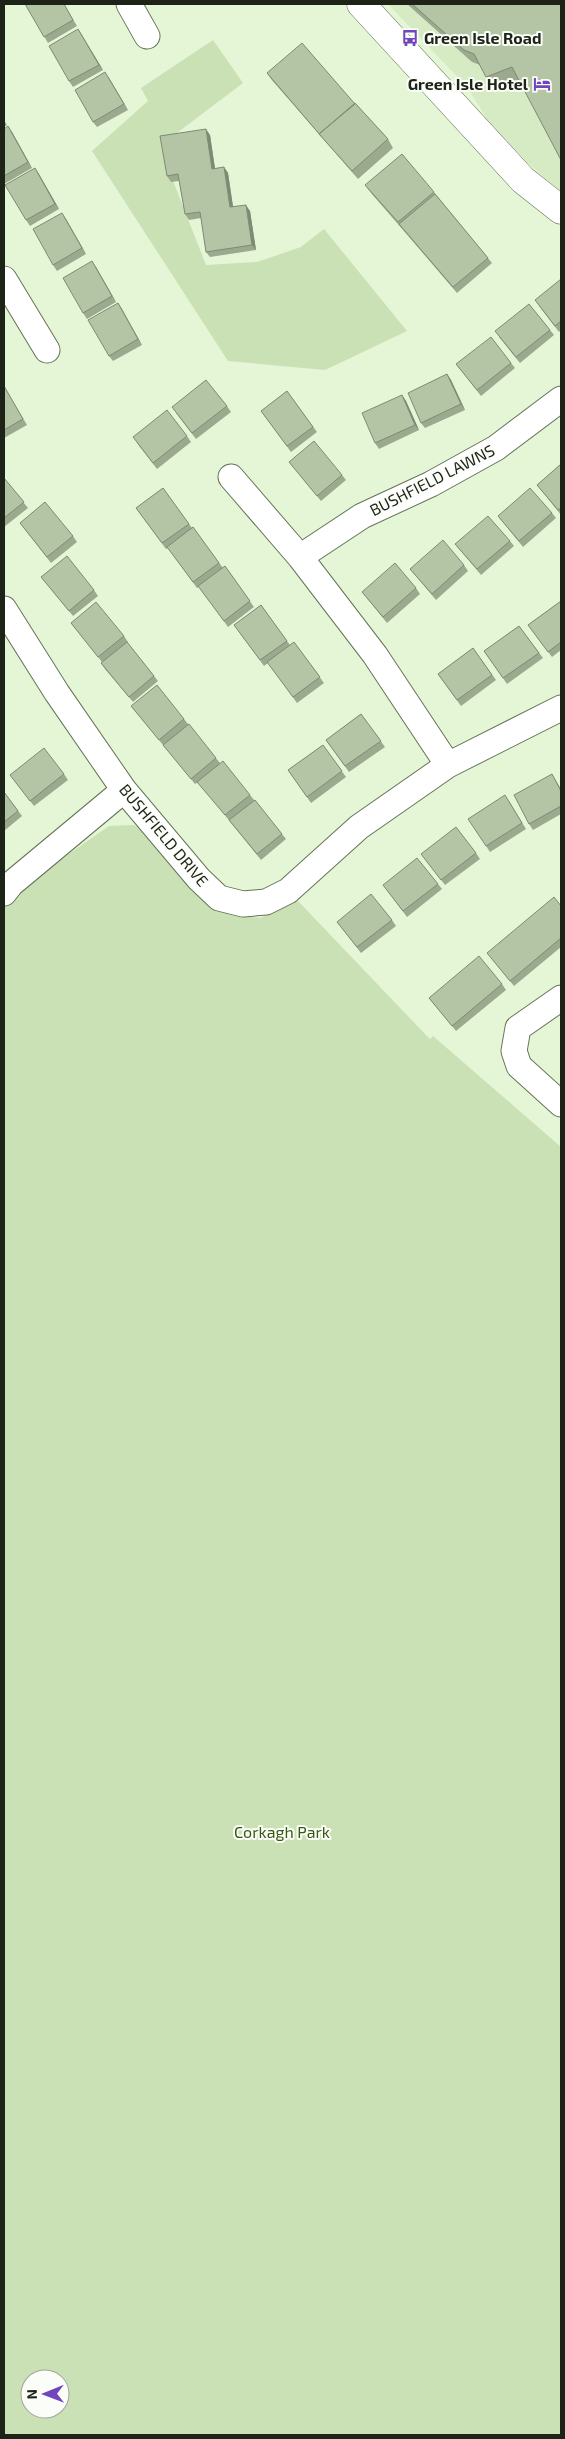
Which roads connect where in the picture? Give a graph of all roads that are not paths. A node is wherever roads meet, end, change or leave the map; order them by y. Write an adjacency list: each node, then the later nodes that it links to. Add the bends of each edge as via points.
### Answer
1 (129, 4): 3 (street)
2 (361, 4): 4 (street, via 523,180)
3 (148, 36)
4 (561, 210)
5 (4, 279): 6 (street)
6 (46, 350)
7 (561, 399): 9 (street, BUSHFIELD LAWNS, via 496,448 431,484 362,516)
8 (230, 477): 9 (street)
9 (300, 557): 12 (street, via 375,655)
10 (4, 609): 13 (street, BUSHFIELD DRIVE)
11 (561, 708): 12 (street, BUSHFIELD DRIVE)
12 (448, 765): 13 (street, BUSHFIELD DRIVE, via 359,827 288,891 266,902 243,904 219,898 199,879)
13 (124, 790): 14 (street)
14 (4, 893)
15 (561, 998): 16 (street, via 518,1028 514,1052 519,1066)
16 (561, 1104)

